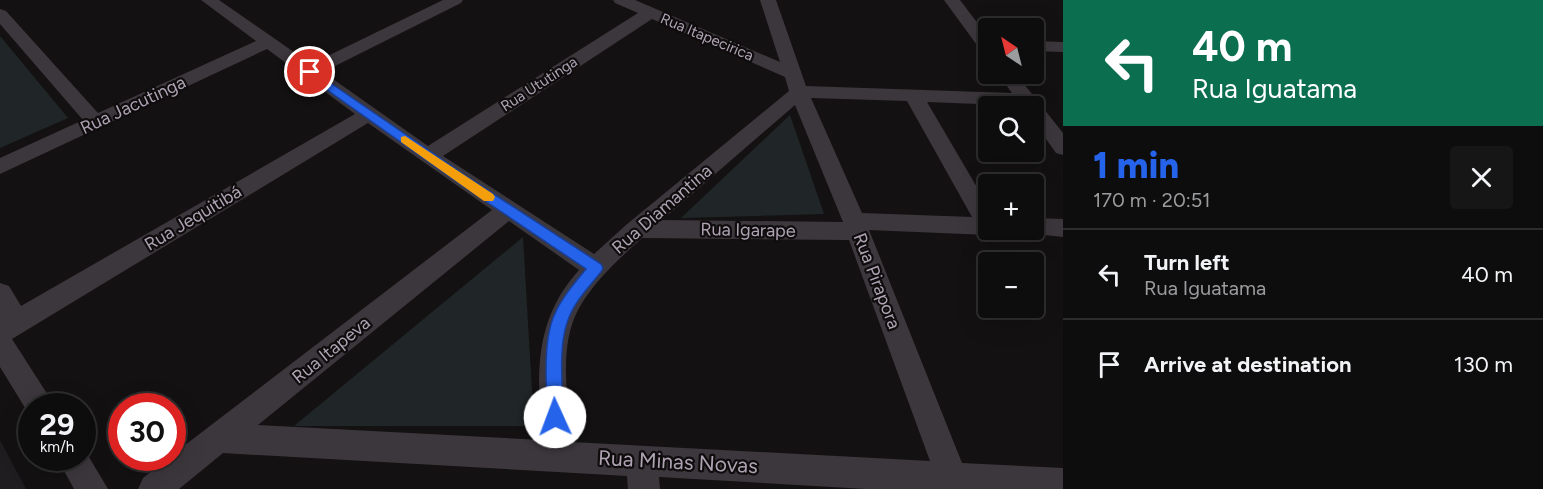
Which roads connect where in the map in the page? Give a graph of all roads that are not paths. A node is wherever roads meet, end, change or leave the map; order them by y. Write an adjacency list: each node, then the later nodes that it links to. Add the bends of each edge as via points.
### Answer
1 (455, 0): 12 (street)
2 (621, 0): 6 (street, Rua Itapecirica)
3 (768, 0): 13 (street)
4 (952, 0): 8 (street)
5 (223, 4): 9 (street)
6 (650, 12): 13 (street, Rua Itapecirica); 20 (street, Rua Ututinga)
7 (0, 14): 17 (street)
8 (978, 33)
9 (266, 43): 12 (street); 17 (street, Rua Jacutinga)
10 (1044, 46): 11 (street)
11 (1063, 47)
12 (310, 72): 16 (street)
13 (796, 83): 14 (street); 24 (street, Rua Pirapora); 28 (street, Rua Diamantina)
14 (913, 95): 15 (street); 22 (street)
15 (978, 101)
16 (369, 114): 20 (street); 31 (street, Rua Jequitibá)
17 (95, 122): 21 (street, Rua Jacutinga)
18 (1044, 123): 19 (street)
19 (1063, 148)
20 (428, 156): 23 (street)
21 (0, 167)
22 (978, 209)
23 (507, 210): 29 (street); 33 (street, Rua Itapeva)
24 (856, 226): 25 (street, Rua Igarape); 28 (street, Rua Igarape); 37 (street, Rua Pirapora)
25 (978, 226)
26 (1044, 227): 27 (street)
27 (1063, 228)
28 (638, 229): 29 (street, Rua Diamantina)
29 (596, 268): 34 (street, Rua Diamantina, via 573,296 559,323 554,398)
30 (0, 294): 31 (street)
31 (6, 332): 32 (street)
32 (34, 393)
33 (221, 438): 34 (street, Rua Minas Novas); 40 (street, Rua Itapeva)
34 (558, 455): 36 (street, Rua Minas Novas)
35 (80, 471): 39 (street)
36 (643, 474): 37 (street, Rua Minas Novas)
37 (954, 484): 38 (street, Rua Minas Novas)
38 (1063, 484)
39 (92, 489)
40 (154, 489)

